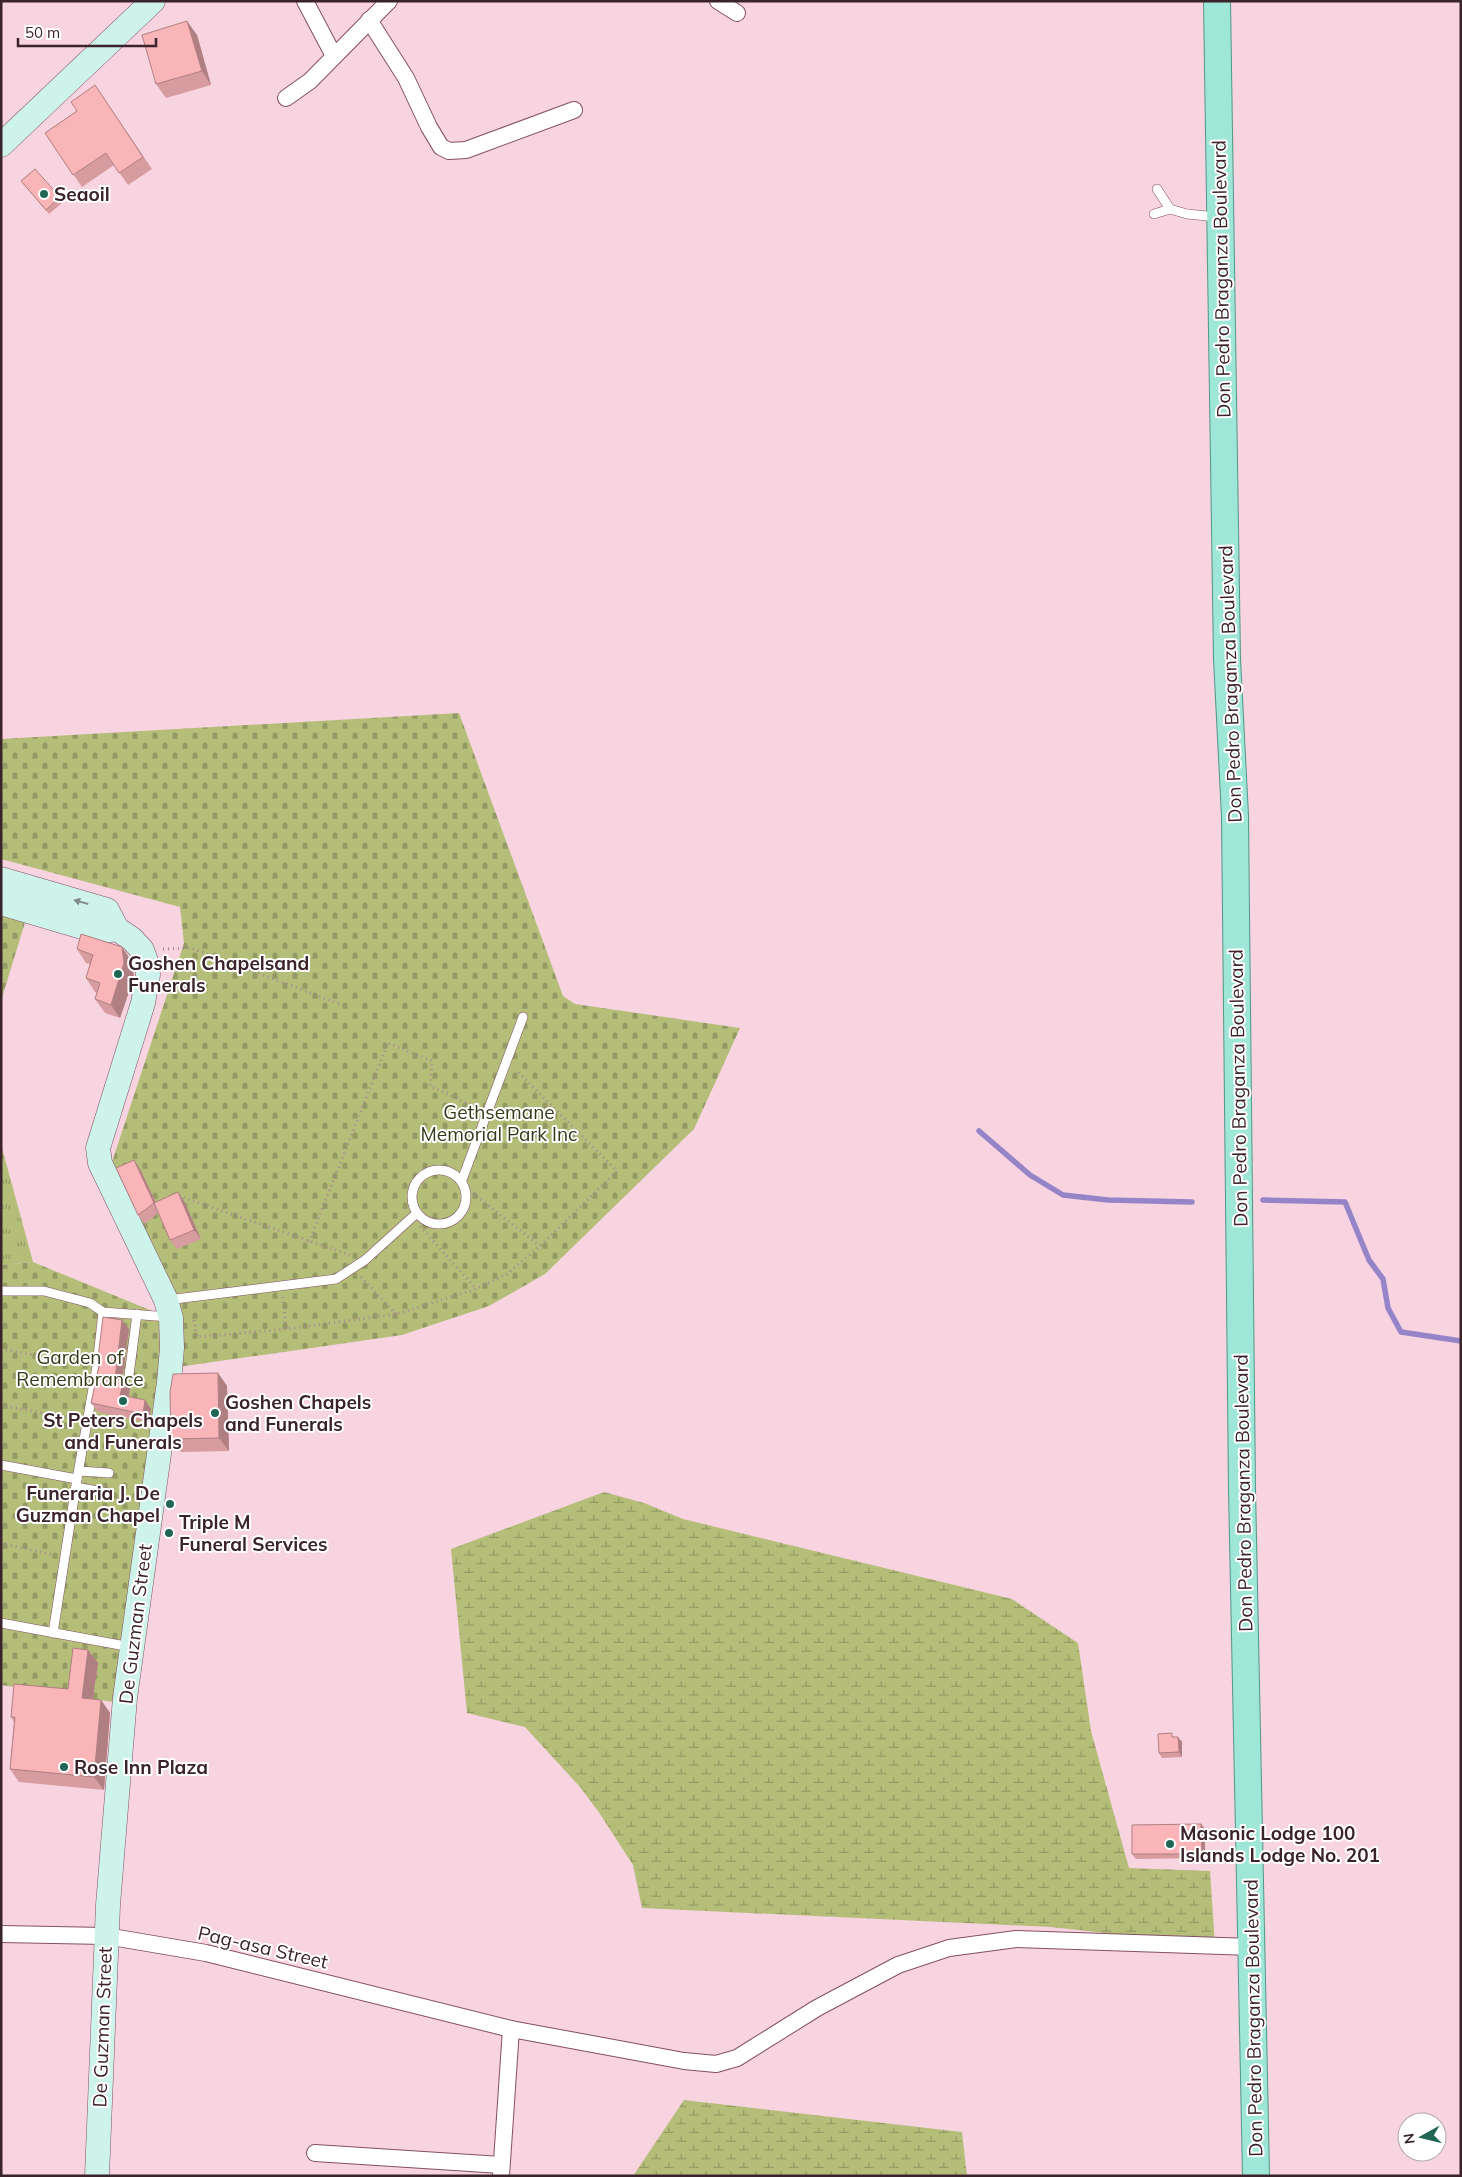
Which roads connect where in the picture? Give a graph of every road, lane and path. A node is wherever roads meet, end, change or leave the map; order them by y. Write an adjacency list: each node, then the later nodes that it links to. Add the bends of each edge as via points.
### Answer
1 (153, 1): 11 (street)
2 (305, 1): 8 (street)
3 (389, 1): 7 (street)
4 (718, 1): 6 (street)
5 (1217, 1): 15 (main road, Don Pedro Braganza Boulevard)
6 (737, 13)
7 (369, 20): 8 (street); 10 (street, via 406,78 429,127 441,146 449,151 466,150)
8 (334, 56): 9 (street, via 310,81)
9 (286, 98)
10 (574, 110)
11 (1, 146)
12 (1157, 189): 13 (lane)
13 (1170, 209): 14 (lane); 15 (lane)
14 (1154, 214)
15 (1220, 218): 56 (main road, Don Pedro Braganza Boulevard, via 1227,650 1235,816 1242,1490)
16 (1, 879): 18 (street, one-way to 16, via 107,910)
17 (1, 903): 18 (street)
18 (108, 930): 19 (street, via 132,939)
19 (142, 950): 20 (path, via 191,948); 35 (street, De Guzman Street, via 148,975 143,1003 98,1148 100,1162)
20 (340, 1004)
21 (523, 1017): 22 (lane)
22 (507, 1062): 23 (lane); 28 (path, via 617,1171)
23 (487, 1112): 24 (lane); 27 (path, via 430,1086 432,1061 388,1043)
24 (463, 1183): 26 (lane, via 466,1199 462,1212 453,1221 440,1225); 26 (lane, via 453,1172 444,1170 430,1170 418,1177 412,1189); 28 (path)
25 (179, 1196): 27 (path)
26 (414, 1216): 29 (lane); 32 (path)
27 (309, 1242): 29 (path)
28 (540, 1246): 32 (path, via 507,1274)
29 (365, 1260): 30 (lane)
30 (353, 1269): 31 (lane, via 336,1279); 38 (path)
31 (282, 1284): 34 (lane); 39 (path)
32 (476, 1289): 38 (path)
33 (1, 1291): 36 (lane, via 44,1291 90,1303)
34 (190, 1297): 35 (lane); 39 (path, via 197,1337)
35 (168, 1309): 37 (lane); 53 (street, De Guzman Street, via 172,1348 165,1418)
36 (103, 1312): 37 (lane); 41 (lane)
37 (137, 1314): 42 (lane)
38 (397, 1314): 39 (path)
39 (286, 1329)
40 (1, 1350): 41 (path)
41 (97, 1366): 44 (lane)
42 (130, 1376)
43 (1, 1406): 44 (path)
44 (88, 1420): 47 (lane)
45 (1, 1465): 47 (lane)
46 (109, 1474): 47 (lane)
47 (77, 1479): 48 (lane); 50 (lane)
48 (108, 1493)
49 (1, 1543): 50 (path)
50 (66, 1558): 52 (lane)
51 (1, 1623): 52 (lane)
52 (53, 1633): 53 (lane)
53 (131, 1647): 55 (street, De Guzman Street, via 124,1698)
54 (1, 1934): 55 (street, Pag-asa Street)
55 (106, 1936): 57 (street, Pag-asa Street, via 206,1953); 60 (street, De Guzman Street)
56 (1252, 1947): 57 (street, Pag-asa Street, via 1016,1940 949,1948 898,1965 817,2008 737,2058 716,2064); 61 (main road, Don Pedro Braganza Boulevard)
57 (511, 2029): 59 (street)
58 (315, 2153): 59 (street)
59 (501, 2170)
60 (97, 2176)
61 (1256, 2176)

